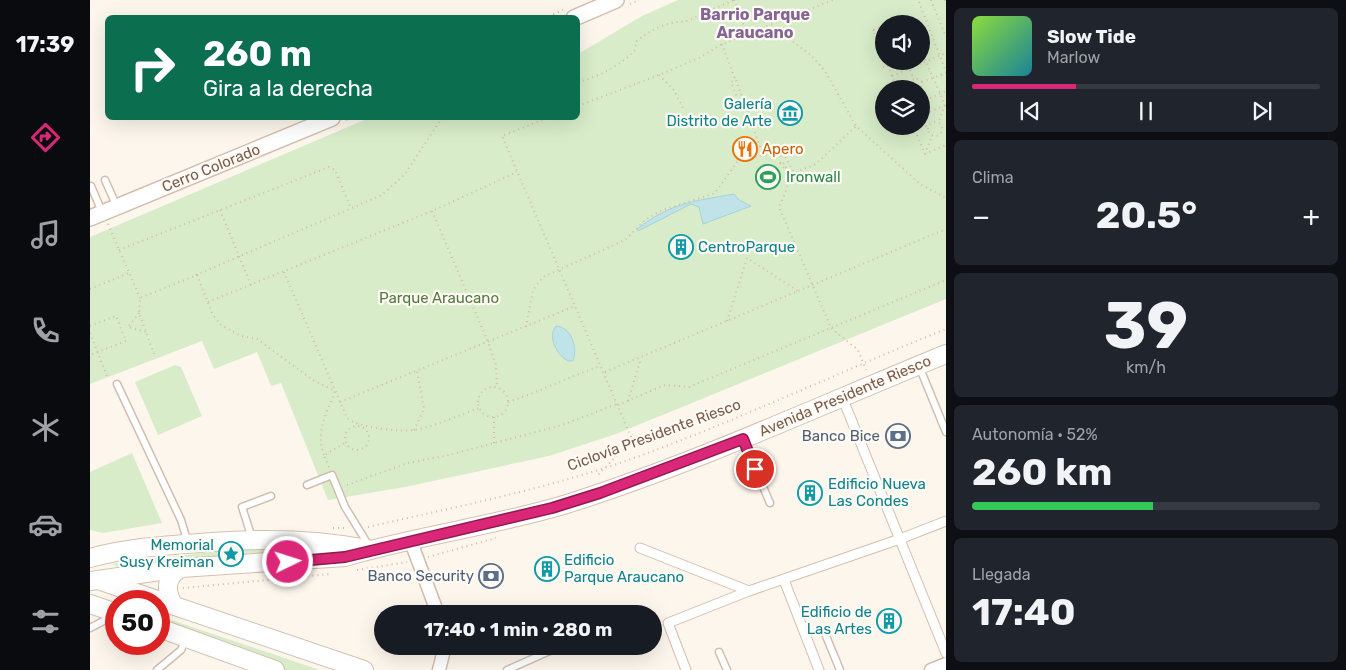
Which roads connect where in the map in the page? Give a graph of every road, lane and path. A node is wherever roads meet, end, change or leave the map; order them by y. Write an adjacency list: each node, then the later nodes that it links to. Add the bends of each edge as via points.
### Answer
1 (616, 0): 6 (street)
2 (734, 0): 9 (path); 29 (path, via 684,22 676,20 641,37 635,50 620,62)
3 (833, 0): 7 (path)
4 (930, 0): 11 (path)
5 (919, 2): 14 (path)
6 (580, 15)
7 (759, 29): 9 (path); 42 (path, via 789,40 818,62)
8 (873, 30): 10 (path)
9 (747, 34): 12 (path)
10 (875, 35)
11 (946, 37)
12 (722, 44): 21 (path); 25 (path)
13 (946, 53): 14 (path)
14 (939, 56): 15 (path); 20 (path)
15 (930, 60)
16 (930, 68): 23 (path)
17 (889, 70): 22 (path)
18 (906, 70): 22 (path)
19 (911, 70): 24 (path)
20 (946, 72): 23 (path)
21 (659, 75): 34 (path); 36 (path, via 674,90)
22 (892, 76): 26 (path)
23 (934, 78): 28 (path); 31 (path)
24 (914, 79): 27 (path)
25 (736, 80): 33 (path, via 731,82); 51 (path)
26 (894, 80)
27 (920, 80)
28 (928, 80)
29 (580, 81)
30 (946, 91): 31 (path)
31 (940, 94): 32 (path); 35 (path)
32 (930, 98)
33 (738, 100)
34 (580, 105)
35 (946, 106): 37 (path); 41 (path)
36 (683, 108)
37 (930, 112)
38 (327, 120): 57 (street, Cerro Colorado)
39 (441, 120): 58 (path, via 405,174 382,195)
40 (542, 120): 52 (path, via 502,136)
41 (938, 123): 43 (path); 44 (path)
42 (856, 126): 53 (path, via 816,164); 56 (path, via 920,184)
43 (930, 126)
44 (942, 132): 46 (path); 48 (path)
45 (930, 133): 48 (path)
46 (946, 134)
47 (917, 135): 50 (path)
48 (932, 136): 50 (path)
49 (946, 145): 50 (path)
50 (925, 154)
51 (763, 155): 53 (path, via 786,158); 65 (path, via 735,163 715,193 660,211 644,220 625,240)
52 (517, 172): 60 (path); 65 (path)
53 (794, 173): 71 (path, via 790,174 782,161 780,163 786,169 788,183 779,207)
54 (105, 180): 57 (lane)
55 (91, 186): 61 (lane)
56 (946, 198)
57 (116, 206): 61 (street, Cerro Colorado)
58 (351, 209): 59 (path, via 331,167); 64 (path)
59 (220, 210): 63 (path); 64 (path)
60 (432, 211): 66 (path); 87 (path)
61 (96, 215): 63 (path)
62 (946, 229): 71 (path)
63 (119, 250): 67 (path)
64 (239, 256): 68 (path); 70 (path)
65 (559, 268): 76 (path); 80 (path, via 537,282)
66 (284, 271): 70 (path); 102 (path)
67 (129, 273): 72 (path); 74 (path)
68 (190, 277): 74 (path); 75 (path, via 197,274)
69 (946, 280): 82 (path)
70 (250, 285): 75 (path)
71 (814, 285): 73 (path); 82 (path)
72 (90, 289)
73 (798, 291): 78 (path); 78 (path, via 747,258)
74 (140, 298): 77 (path)
75 (208, 302): 102 (path, via 212,315 221,325 240,336 257,338 313,380)
76 (575, 306): 80 (path); 95 (path)
77 (139, 313): 81 (path); 85 (path)
78 (726, 321): 92 (path)
79 (90, 326): 84 (path, via 116,316)
80 (526, 326): 87 (path)
81 (128, 327): 84 (path); 85 (path)
82 (831, 328): 93 (path, via 858,350); 104 (path, via 689,387 665,386)
83 (946, 329): 93 (path, Ciclovía Presidente Riesco)
84 (122, 330): 88 (path, via 126,341)
85 (146, 332): 89 (path)
86 (90, 333): 88 (path)
87 (488, 342): 96 (path); 101 (path, via 496,365)
88 (98, 352): 91 (path); 98 (path)
89 (154, 354)
90 (946, 354): 94 (main road, Avenida Presidente Riesco)
91 (90, 355)
92 (642, 357): 97 (path); 104 (path)
93 (863, 362): 100 (path); 117 (path, Ciclovía Presidente Riesco, via 726,422)
94 (918, 365): 100 (main road, Avenida Presidente Riesco); 112 (lane)
95 (601, 366): 97 (path); 106 (path)
96 (417, 371): 105 (path); 111 (path, via 424,409)
97 (604, 372): 107 (path)
98 (106, 376)
99 (117, 384): 129 (lane, via 181,520)
100 (872, 384): 103 (main road, Avenida Presidente Riesco)
101 (497, 387): 106 (path, via 505,393); 108 (path, via 487,388 480,394)
102 (335, 391): 105 (path); 116 (path, via 320,435 319,443)
103 (842, 397): 113 (main road, Avenida Presidente Riesco); 126 (street)
104 (628, 401): 107 (path)
105 (340, 402): 110 (path, via 346,418)
106 (508, 402): 109 (path, via 505,411)
107 (617, 405): 115 (path); 117 (path, via 631,439)
108 (479, 408): 109 (path, via 485,415); 111 (path)
109 (494, 417): 115 (path)
110 (361, 426): 111 (path); 114 (path, via 353,426 346,431); 114 (path, via 368,434 366,446 356,450)
111 (414, 430)
112 (946, 432)
113 (743, 439): 121 (main road, Avenida Presidente Riesco); 123 (lane)
114 (345, 443): 116 (path)
115 (494, 444): 120 (path, via 408,463)
116 (324, 455): 118 (path)
117 (606, 467): 121 (path, via 595,478); 125 (path, Ciclovía Presidente Riesco, via 465,505)
118 (332, 475): 119 (lane); 120 (lane)
119 (308, 485)
120 (337, 488): 125 (lane)
121 (600, 493): 128 (main road, Avenida Presidente Riesco, via 507,520)
122 (270, 496): 127 (lane, via 242,507)
123 (770, 503)
124 (946, 521): 126 (street)
125 (358, 529): 131 (lane)
126 (900, 539): 135 (street); 147 (street)
127 (253, 540): 129 (main road, Avenida Presidente Riesco); 131 (main road, Avenida Presidente Riesco, via 302,540)
128 (411, 542): 131 (main road, Avenida Presidente Riesco); 137 (street)
129 (188, 543): 132 (main road, Avenida Presidente Riesco)
130 (640, 548): 136 (street)
131 (371, 549): 133 (main road, Avenida Presidente Riesco, via 345,557)
132 (90, 558)
133 (181, 568): 134 (main road, Avenida Presidente Riesco); 138 (main road, via 175,571 168,583 169,598)
134 (93, 579): 138 (main road)
135 (784, 580): 136 (street); 160 (street)
136 (749, 591): 158 (street, via 668,623)
137 (435, 605)
138 (174, 606): 152 (main road)
139 (92, 607): 140 (main road)
140 (105, 611)
141 (105, 620): 142 (lane)
142 (90, 628)
143 (170, 632): 145 (main road)
144 (826, 636): 161 (lane)
145 (186, 638): 151 (main road); 153 (lane, via 181,650)
146 (720, 652): 159 (lane)
147 (946, 653)
148 (443, 655): 156 (street)
149 (541, 655): 157 (lane)
150 (946, 664): 162 (street)
151 (247, 665): 154 (main road)
152 (334, 665): 155 (main road)
153 (157, 670)
154 (275, 670)
155 (364, 670)
156 (439, 670)
157 (508, 670)
158 (686, 670)
159 (727, 670)
160 (820, 670)
161 (840, 670)
162 (931, 670)

